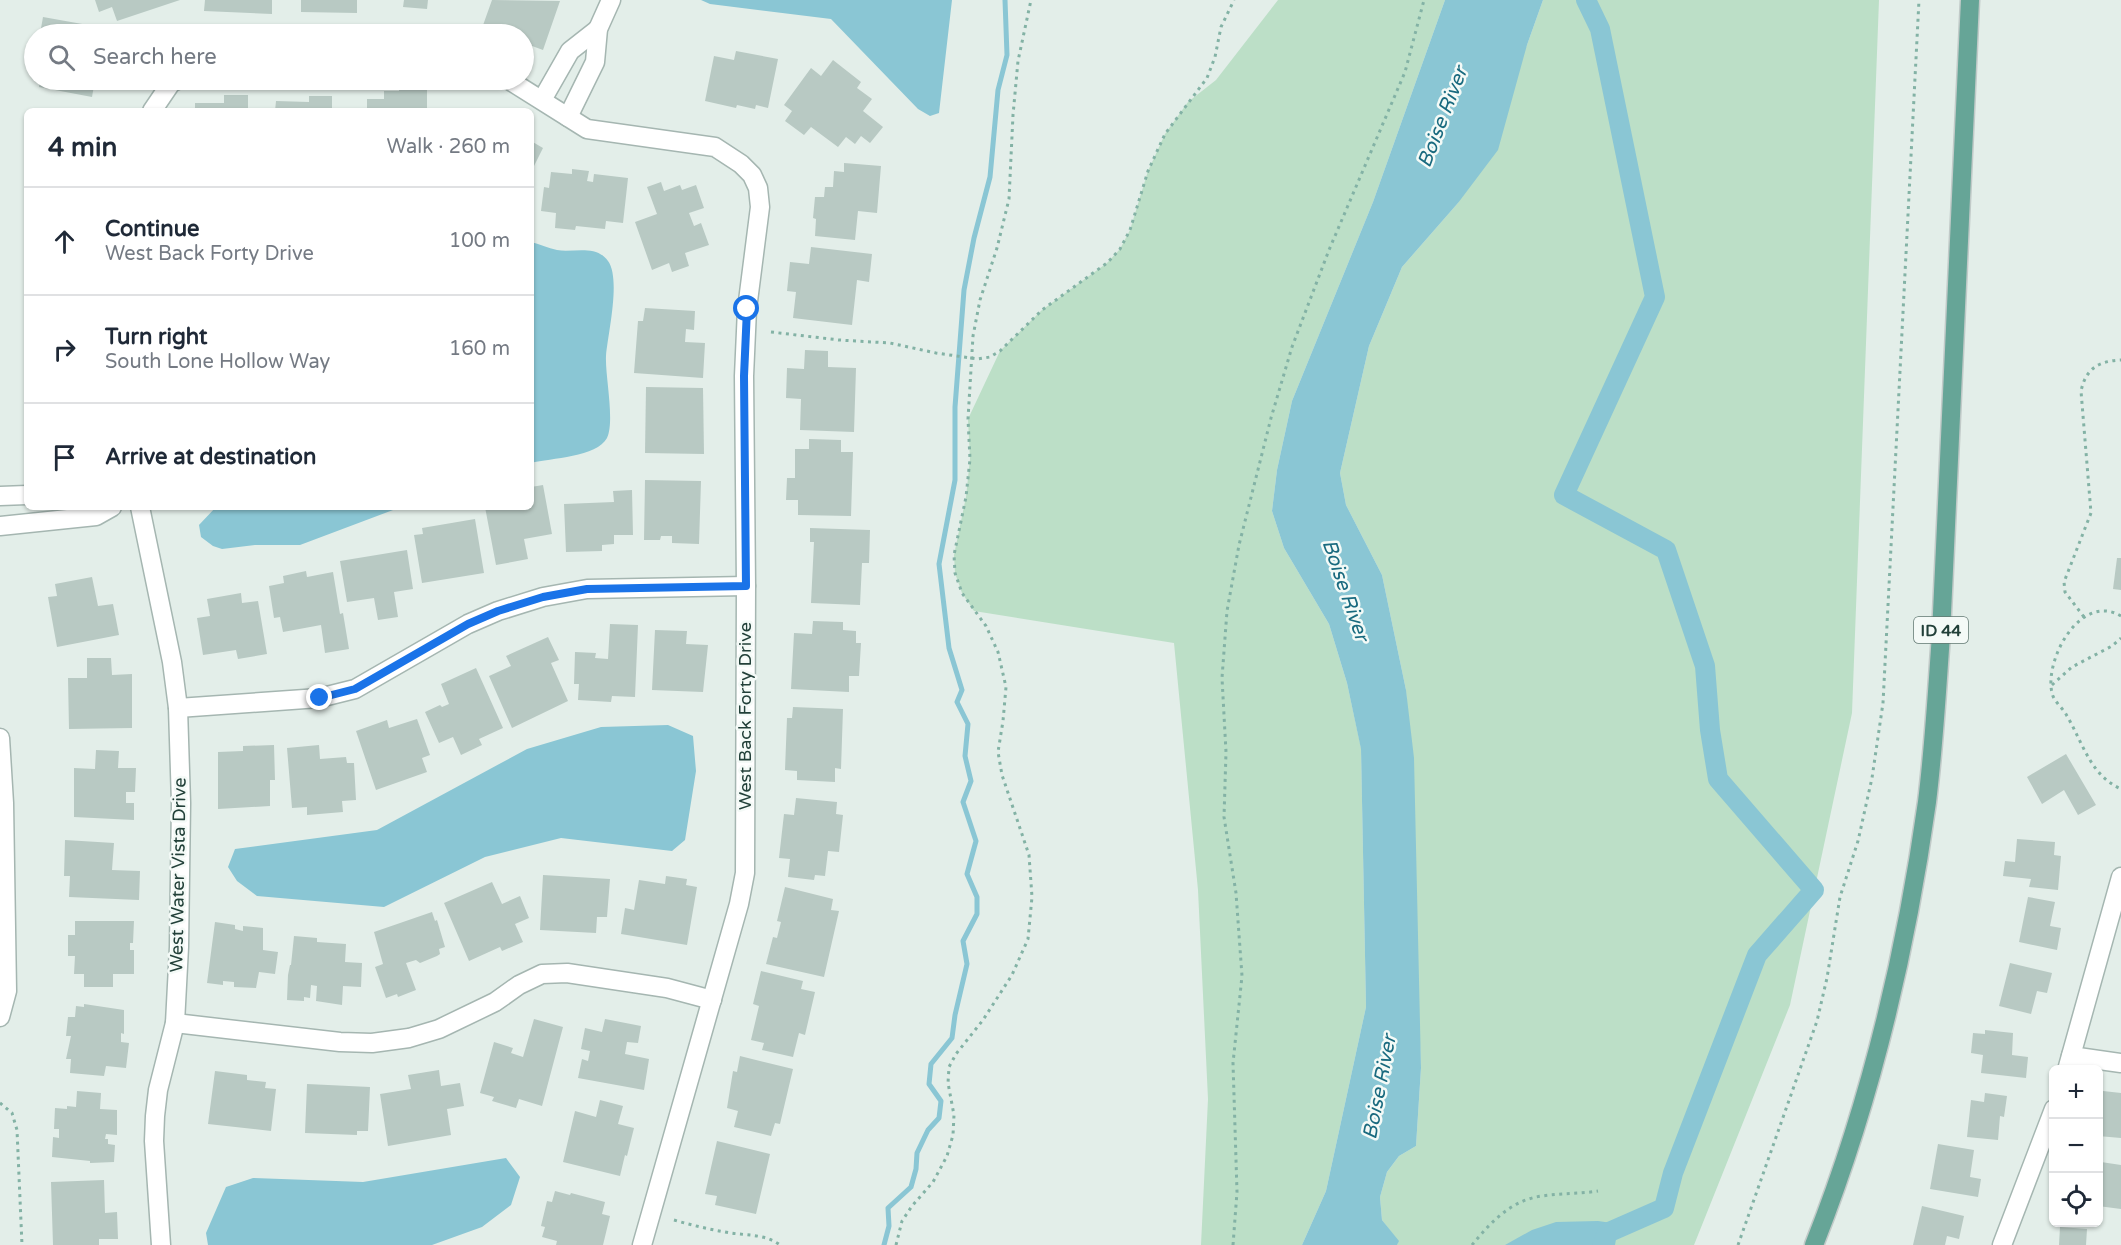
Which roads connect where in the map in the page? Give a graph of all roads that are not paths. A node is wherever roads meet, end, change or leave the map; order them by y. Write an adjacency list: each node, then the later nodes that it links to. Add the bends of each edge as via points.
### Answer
1 (611, 0): 3 (street)
2 (1970, 0): 26 (main road, ID 44, via 1941,635 1927,801 1904,935 1881,1035 1853,1134)
3 (598, 29): 6 (street, via 570,51); 8 (street, via 596,62)
4 (167, 90): 7 (street)
5 (526, 90): 6 (street)
6 (542, 100): 8 (street)
7 (154, 108)
8 (568, 117): 14 (street, West Back Forty Drive, via 587,129 715,147 752,175 758,188 760,207 747,309 744,376)
9 (24, 495): 10 (street)
10 (0, 496)
11 (107, 510): 13 (street, via 96,516)
12 (141, 510): 15 (street, West Water Vista Drive)
13 (0, 526)
14 (746, 586): 15 (street, via 587,589 543,597 468,624 355,689 320,698); 18 (street, West Back Forty Drive, via 745,873)
15 (178, 708): 20 (street, West Water Vista Drive, via 181,803)
16 (0, 738): 19 (street, via 7,991)
17 (2121, 877): 21 (street)
18 (712, 1000): 20 (street, via 667,988 567,973 542,974 439,1029 372,1043); 25 (street, West Back Forty Drive)
19 (0, 1017)
20 (175, 1023): 24 (street, West Water Vista Drive, via 155,1116)
21 (2069, 1063): 22 (street)
22 (2121, 1063)
23 (2050, 1119): 27 (street)
24 (161, 1245)
25 (642, 1245)
26 (1814, 1245)
27 (2002, 1245)

